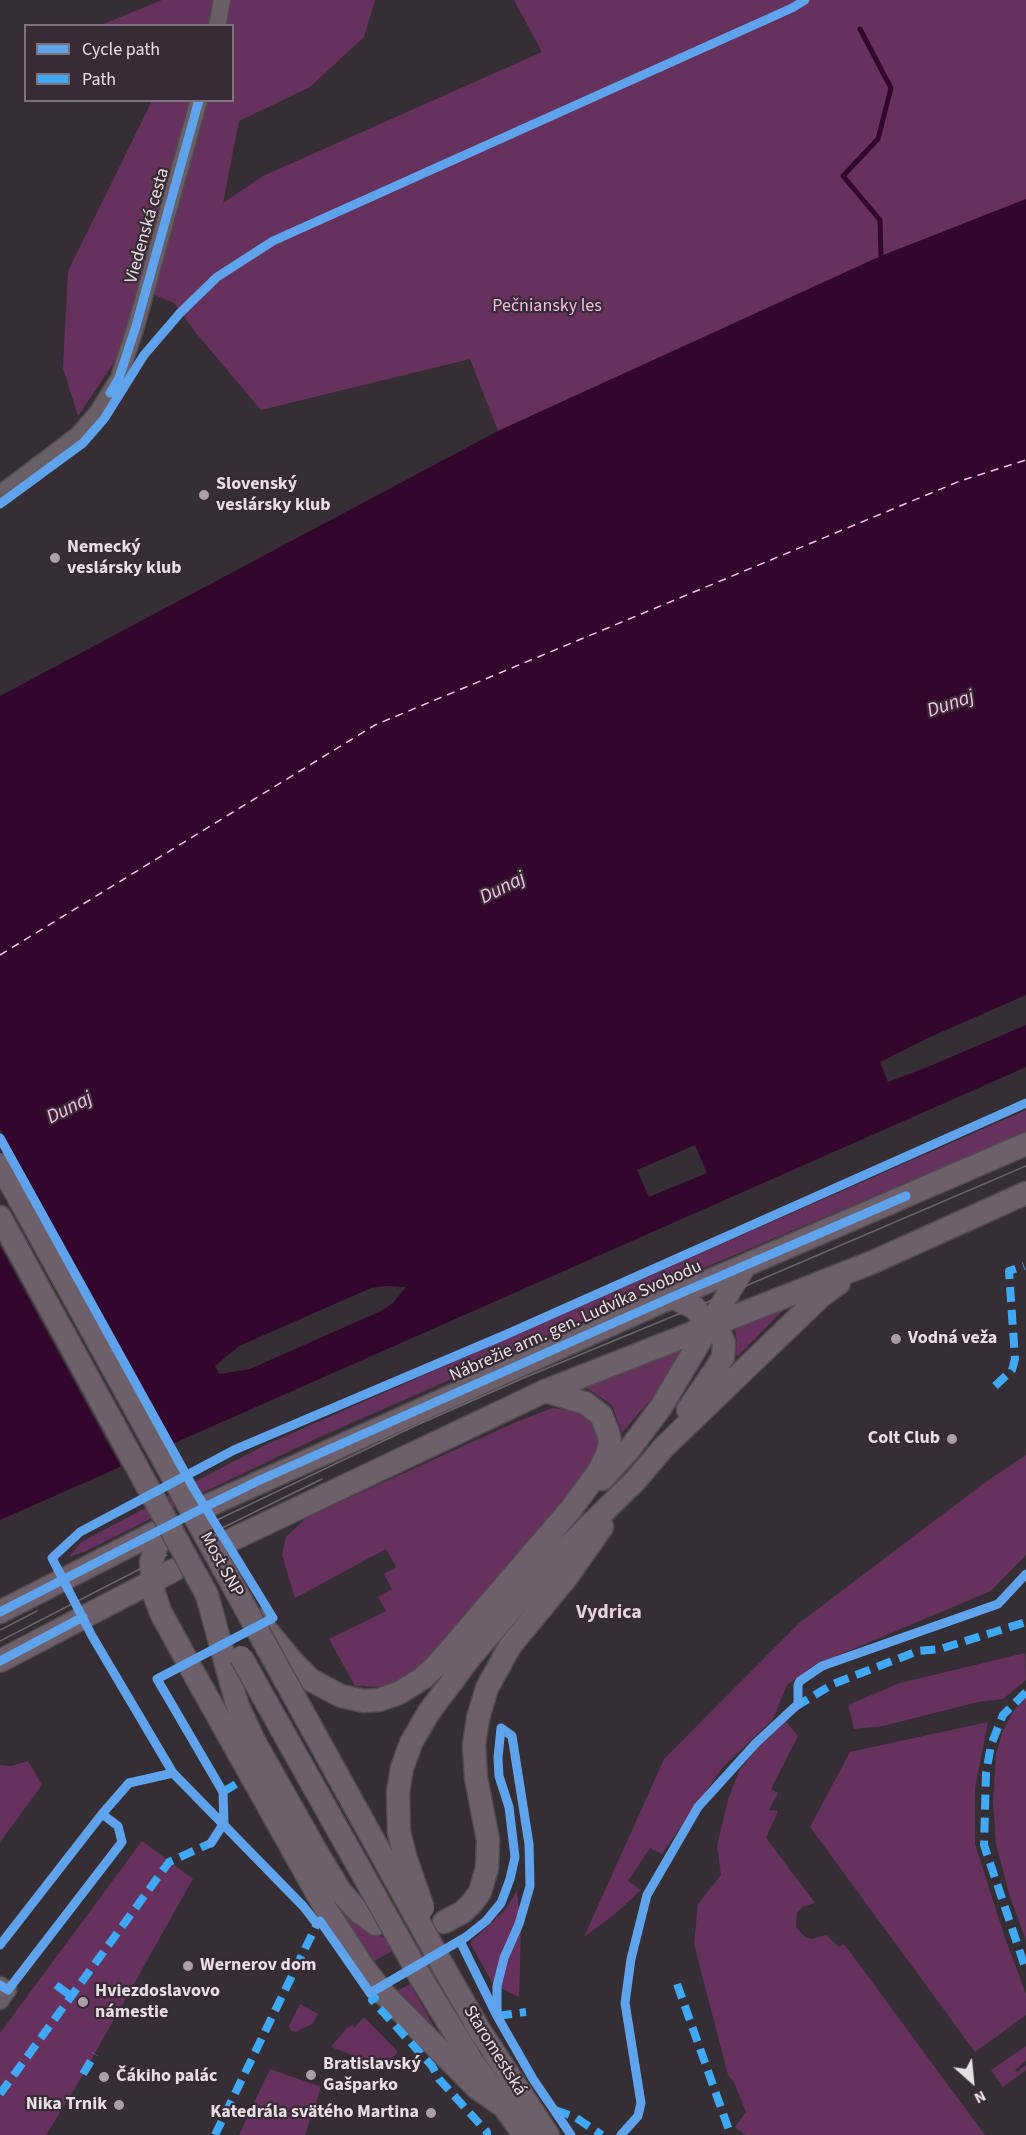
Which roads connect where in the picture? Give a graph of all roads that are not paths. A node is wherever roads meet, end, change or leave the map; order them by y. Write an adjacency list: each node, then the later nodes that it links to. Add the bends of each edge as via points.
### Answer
1 (222, 0): 2 (street)
2 (217, 24)
3 (198, 102): 4 (street, Viedenská cesta, via 118,378 98,412 78,435)
4 (0, 494)
5 (1026, 1144): 10 (main road, Nábrežie arm. gen. Ludvíka Svobodu)
6 (0, 1164): 22 (main road, Most SNP, bridge)
7 (1026, 1193): 9 (main road)
8 (0, 1217): 21 (main road, Most SNP, bridge)
9 (873, 1262): 12 (main road); 14 (main road, via 821,1296)
10 (744, 1267): 11 (main road, Nábrežie arm. gen. Ludvíka Svobodu); 12 (main road)
11 (672, 1297): 12 (main road, via 694,1308); 16 (main road, Nábrežie arm. gen. Ludvíka Svobodu)
12 (708, 1326): 13 (main road); 14 (main road, via 721,1336 723,1357); 17 (main road, via 662,1407 603,1478)
13 (544, 1391): 17 (main road, via 594,1408 609,1434 610,1443 599,1472); 18 (main road)
14 (664, 1447): 15 (main road)
15 (636, 1480): 27 (main road, via 566,1578 510,1646 487,1688 474,1745 488,1840 488,1868 480,1892 469,1907); 29 (main road, bridge, via 551,1563 471,1656 411,1743 402,1768 397,1818 405,1856)
16 (207, 1506)
17 (571, 1509): 22 (main road, bridge, via 437,1665 407,1689 388,1697 364,1701 326,1689 302,1672)
18 (229, 1541)
19 (174, 1570): 20 (main road)
20 (152, 1581): 23 (main road); 24 (main road, via 151,1562 158,1536); 25 (main road)
21 (207, 1595): 28 (main road, via 237,1704 255,1743 348,1901); 30 (main road, Most SNP, bridge)
22 (238, 1595): 29 (main road, Most SNP, bridge)
23 (93, 1611): 25 (main road, via 132,1606); 26 (main road)
24 (0, 1612)
25 (161, 1613): 31 (main road, via 327,1911 364,1968 384,1994 477,2088)
26 (0, 1661)
27 (444, 1922)
28 (376, 1924)
29 (443, 1966): 33 (main road, Staromestská)
30 (420, 1978): 31 (main road, Staromestská)
31 (503, 2106): 32 (main road, Staromestská)
32 (524, 2135)
33 (548, 2135)

